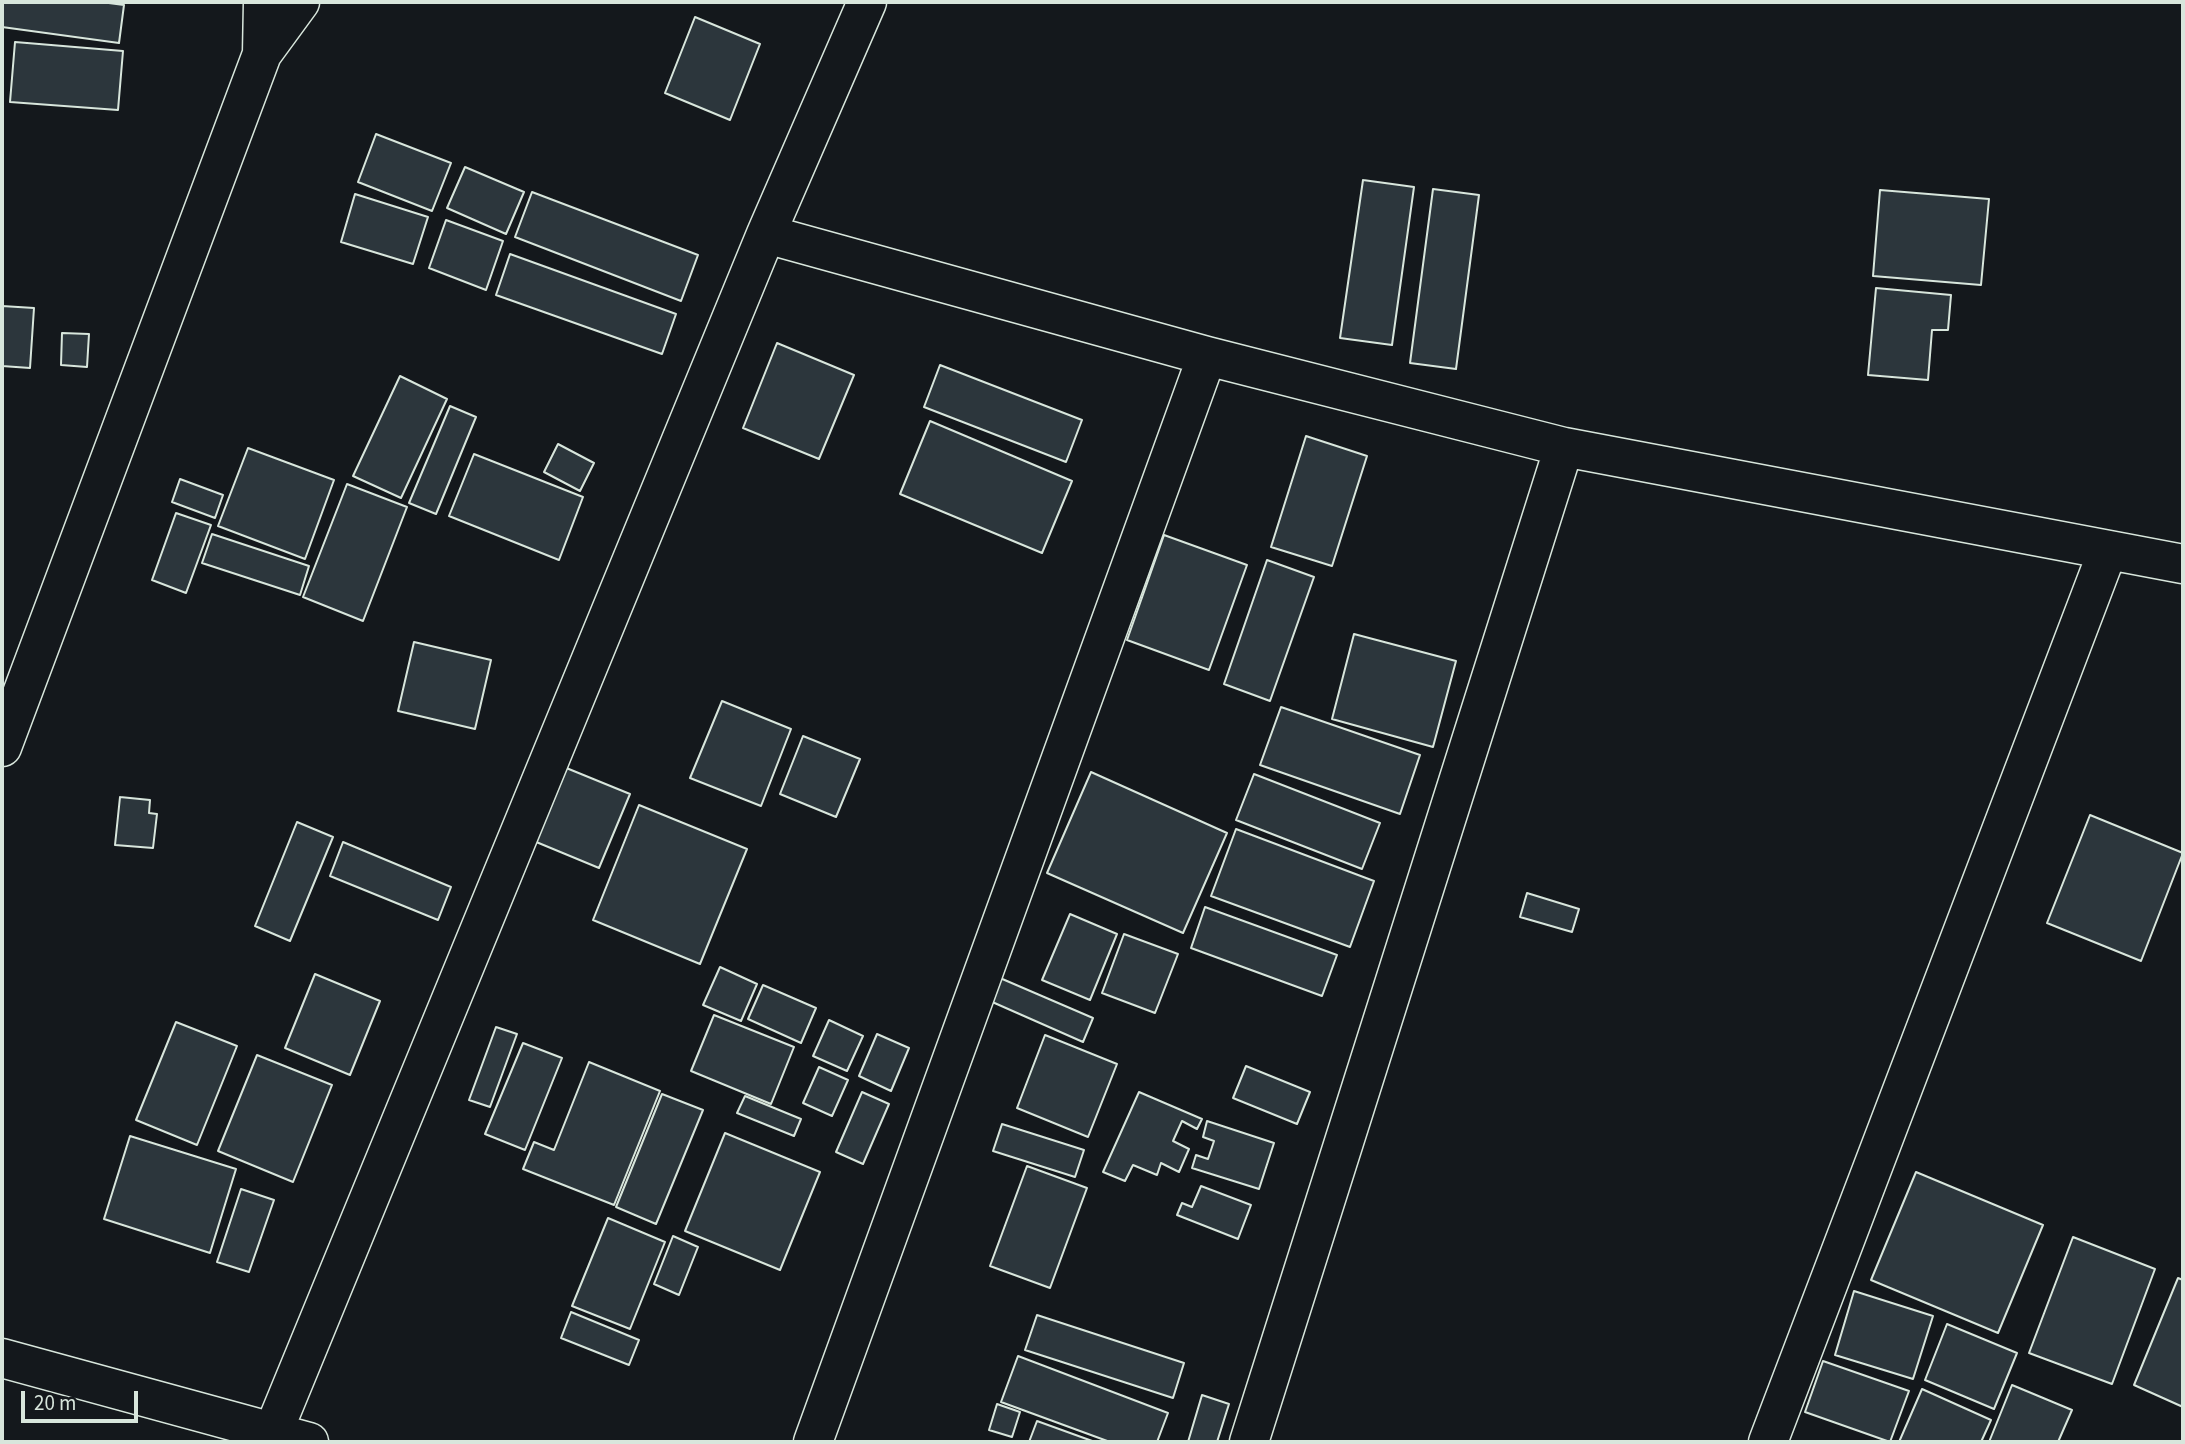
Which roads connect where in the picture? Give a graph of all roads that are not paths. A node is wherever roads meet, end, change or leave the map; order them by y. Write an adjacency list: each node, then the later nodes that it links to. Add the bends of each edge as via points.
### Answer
1 (263, 2): 4 (street)
2 (300, 2): 4 (street)
3 (867, 2): 5 (street)
4 (262, 54): 10 (street)
5 (766, 234): 6 (street); 12 (street)
6 (1207, 356): 7 (street); 14 (street)
7 (1564, 447): 8 (street); 15 (street)
8 (2108, 550): 9 (street); 16 (street)
9 (2183, 564)
10 (2, 747)
11 (2, 1358): 12 (street)
12 (273, 1432): 13 (street)
13 (309, 1442)
14 (813, 1442)
15 (1249, 1442)
16 (1768, 1442)

